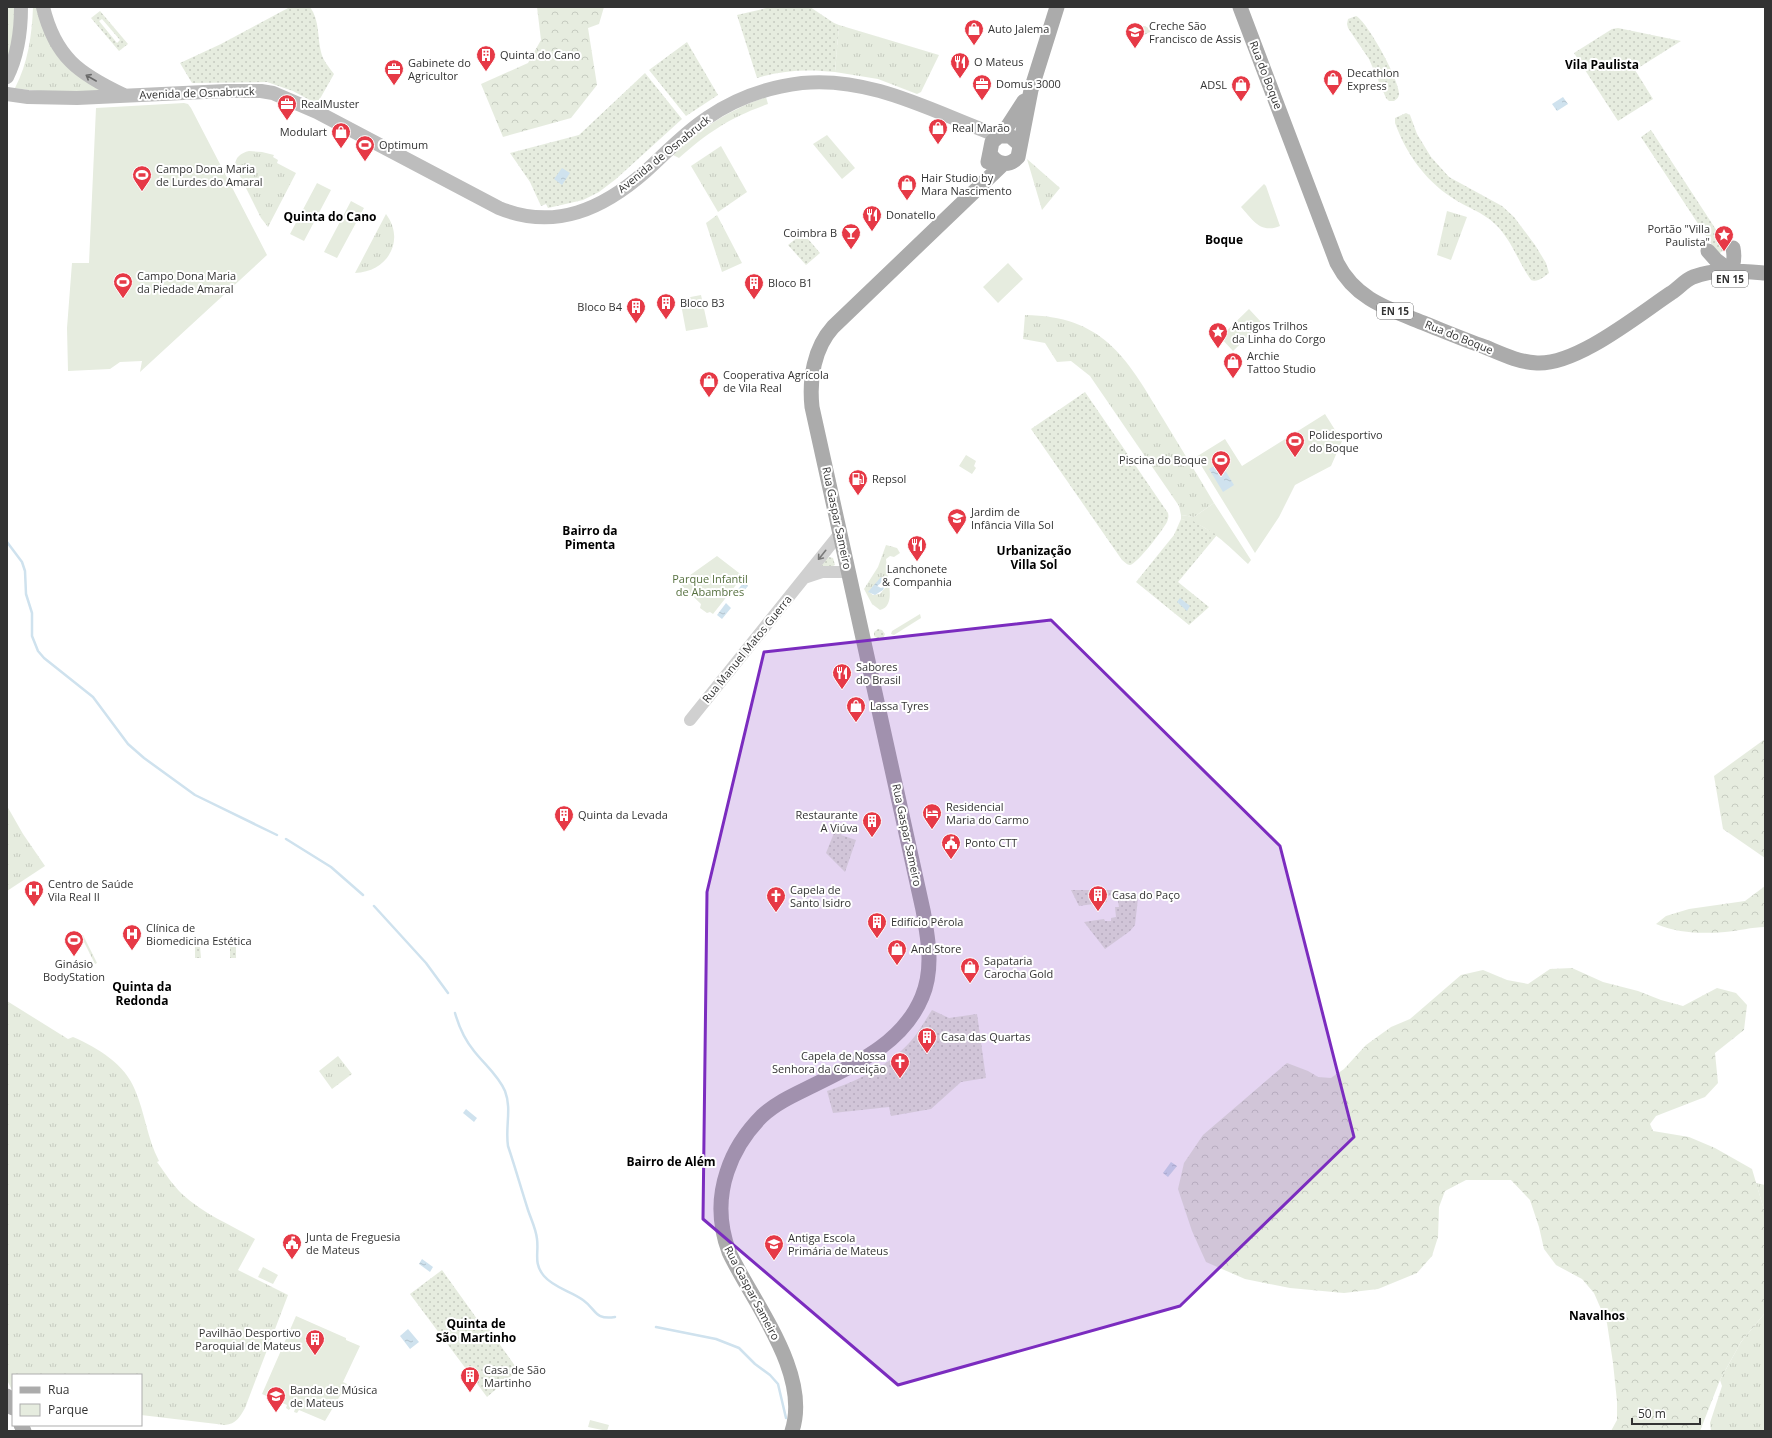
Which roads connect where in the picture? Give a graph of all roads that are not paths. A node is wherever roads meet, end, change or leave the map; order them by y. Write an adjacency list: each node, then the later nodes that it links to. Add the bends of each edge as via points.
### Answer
1 (21, 7): 5 (main road, via 18,45)
2 (43, 7): 8 (main road, one-way to 2, via 84,74 68,60 54,38)
3 (1057, 7): 6 (main road)
4 (1244, 11): 19 (main road, Rua do Boque / EN 15, via 1334,256 1348,281 1366,297 1505,355 1527,362 1542,363 1580,352 1674,291 1688,279)
5 (7, 77)
6 (1031, 90): 12 (main road); 13 (main road)
7 (7, 94): 10 (main road)
8 (126, 96): 10 (main road, Avenida de Osnabruck, via 77,98 54,102); 11 (main road, Avenida de Osnabruck, via 226,91 273,93 317,112 499,208 520,215 544,218 574,214 606,200 646,171 692,128 731,103 771,88 816,82 860,86 892,94)
9 (7, 100): 10 (main road)
10 (27, 100)
11 (959, 122): 12 (main road); 14 (main road, via 978,136)
12 (1001, 135): 13 (main road, via 1010,136); 14 (main road, via 992,142)
13 (1019, 144): 15 (main road, via 1018,157 1011,163)
14 (990, 153): 15 (main road, via 996,161); 16 (main road, via 986,168)
15 (1003, 164): 16 (main road)
16 (969, 196): 21 (main road, Rua Gaspar Sameiro, via 833,327 820,347 812,377 812,400)
17 (1730, 271): 18 (main road, Rua do Boque / EN 15); 18 (main road, via 1735,258 1733,248); 19 (main road, Rua do Boque / EN 15); 19 (main road, via 1708,251 1708,262); 20 (main road)
18 (1764, 275): 20 (main road, Rua do Boque / EN 15)
19 (1699, 278): 20 (main road, Rua do Boque / EN 15)
20 (1749, 280)
21 (841, 532): 22 (main road, Rua Gaspar Sameiro); 23 (street, Rua Manuel Matos Guerra, one-way to 23)
22 (849, 572): 23 (street, via 822,572); 27 (main road, Rua Gaspar Sameiro, via 923,910 929,948 928,968 922,997 899,1031 871,1055 792,1095 763,1116 738,1147 722,1185 721,1218 728,1252 776,1340 792,1378 796,1406)
23 (804, 578): 24 (street, Rua Manuel Matos Guerra)
24 (690, 720)
25 (7, 1396): 26 (main road)
26 (12, 1406)
27 (792, 1431)

